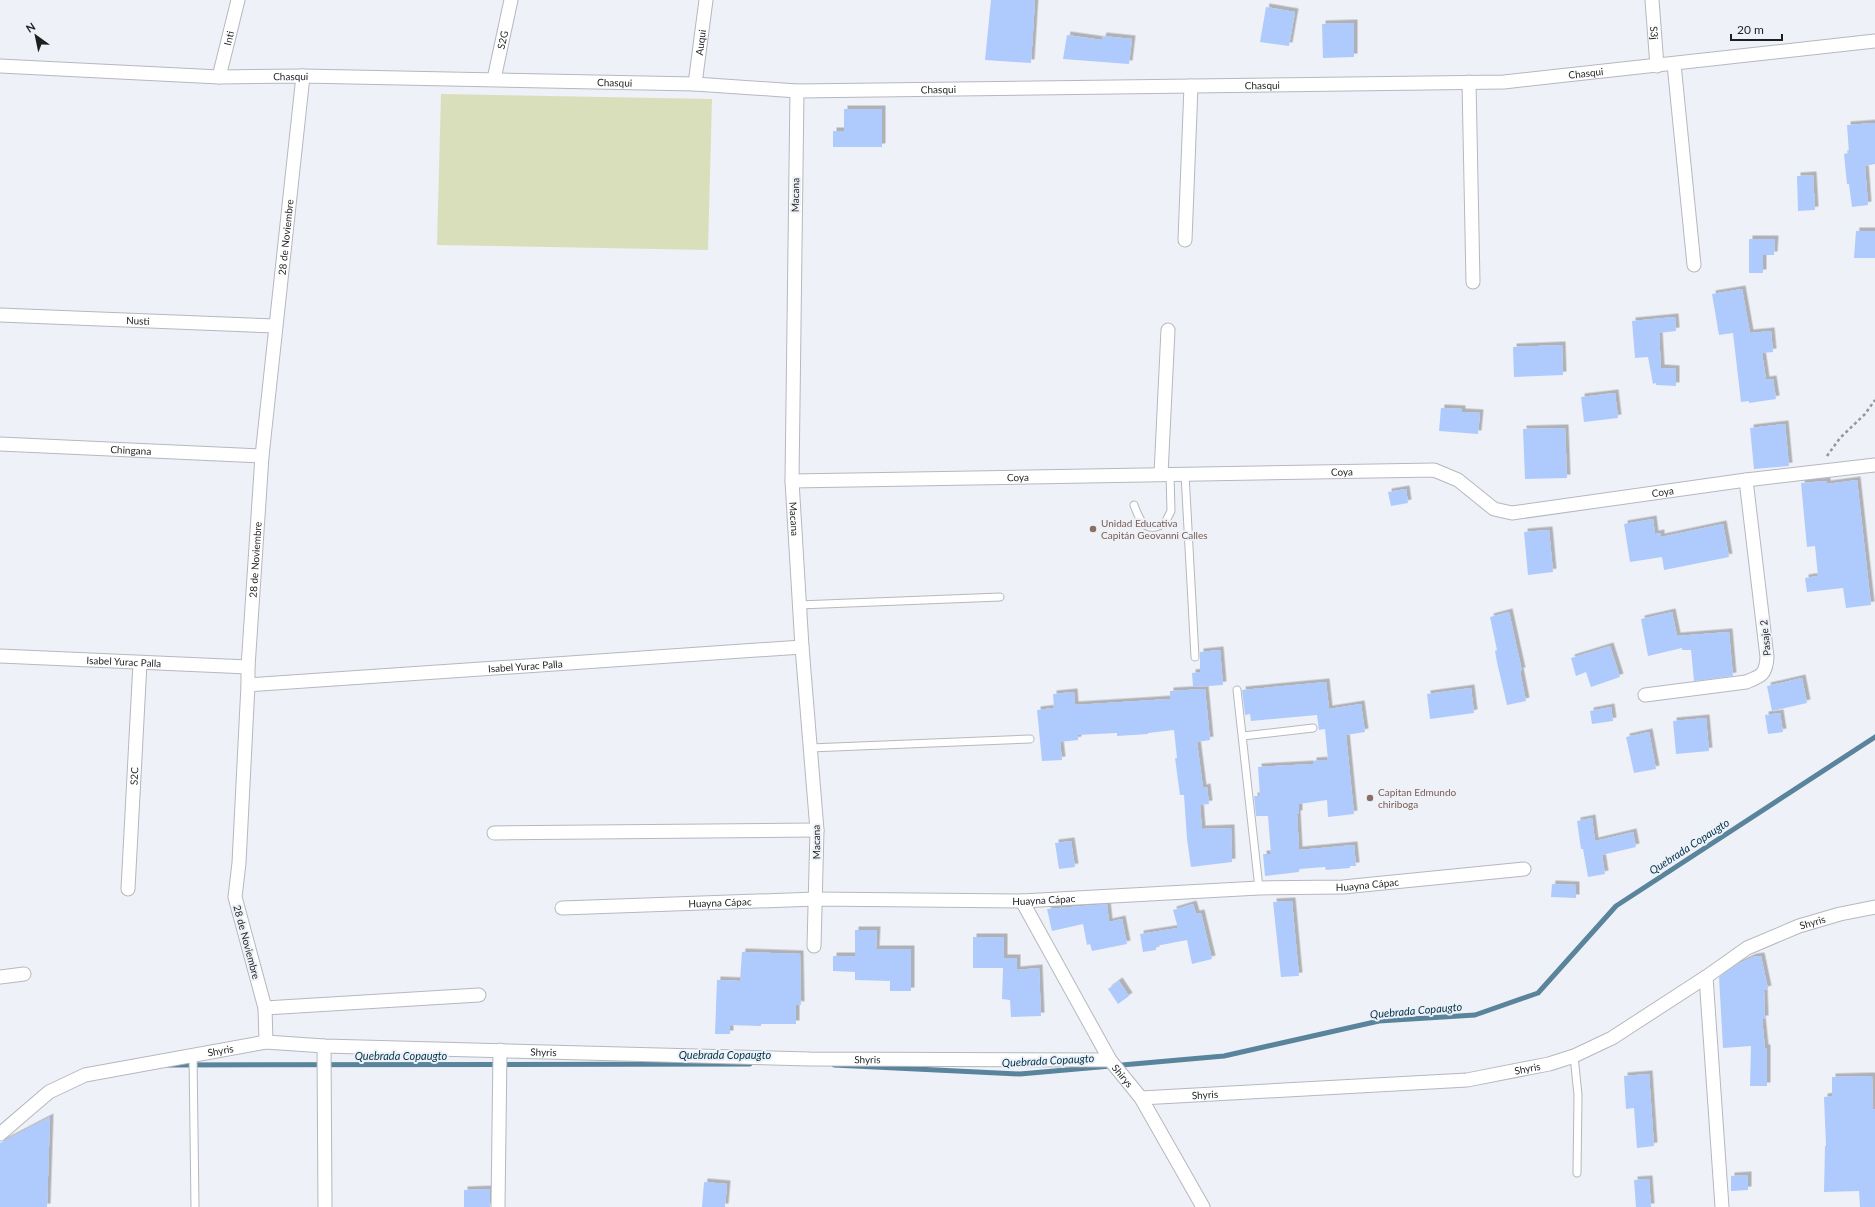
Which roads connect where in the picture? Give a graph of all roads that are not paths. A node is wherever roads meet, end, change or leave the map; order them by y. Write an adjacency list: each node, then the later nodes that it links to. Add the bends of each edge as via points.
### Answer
1 (238, 0): 10 (street, Inti)
2 (510, 0): 11 (street, S2G)
3 (706, 0): 13 (street, Auqui)
4 (1652, 0): 8 (street, S3j)
5 (1875, 42): 6 (street, Chasqui)
6 (1674, 64): 8 (street, Chasqui); 17 (street)
7 (0, 66): 10 (street, Chasqui)
8 (1657, 66): 12 (street, Chasqui, via 1504,82)
9 (303, 76): 10 (street, Chasqui); 11 (street, Chasqui); 20 (street, 28 de Noviembre)
10 (219, 77)
11 (494, 79): 13 (street, Chasqui)
12 (1468, 82): 14 (street, Chasqui); 18 (street)
13 (695, 84): 15 (street, Chasqui)
14 (1191, 86): 15 (street, Chasqui); 16 (street)
15 (797, 91): 28 (street, Macana)
16 (1185, 240)
17 (1694, 265)
18 (1473, 282)
19 (0, 315): 20 (street, Nusti)
20 (275, 326): 23 (street, 28 de Noviembre)
21 (1168, 330): 25 (street)
22 (0, 444): 23 (street, Chingana)
23 (262, 456): 36 (street, 28 de Noviembre)
24 (1875, 465): 27 (street, Coya)
25 (1166, 474): 26 (street, Coya); 28 (street, Coya); 29 (lane, via 1171,511 1165,523 1151,527 1144,525)
26 (1185, 474): 27 (street, Coya, via 1434,470 1458,480 1494,509 1512,513); 34 (lane)
27 (1746, 480): 39 (street, Pasaje 2, via 1767,668 1761,676 1746,682)
28 (792, 481): 31 (street, Macana)
29 (1134, 505)
30 (1000, 597): 31 (lane)
31 (800, 605): 32 (street, Macana)
32 (802, 647): 37 (street, Isabel Yurac Palla); 43 (street, Macana)
33 (0, 656): 35 (street, Isabel Yurac Palla)
34 (1195, 657)
35 (140, 663): 36 (street, Isabel Yurac Palla); 48 (street, S2C)
36 (248, 667): 37 (street, 28 de Noviembre)
37 (248, 685): 58 (street, 28 de Noviembre, via 235,897)
38 (1237, 690): 41 (lane)
39 (1645, 695)
40 (1313, 728): 41 (lane)
41 (1243, 736): 47 (lane)
42 (1030, 739): 43 (lane)
43 (810, 748): 44 (street, Macana)
44 (817, 830): 45 (street); 49 (street, Macana)
45 (494, 833)
46 (1524, 869): 47 (street, Huayna Cápac, via 1343,887)
47 (1258, 888): 50 (street, Huayna Cápac)
48 (128, 889)
49 (816, 899): 50 (street, Huayna Cápac); 51 (street, Huayna Cápac); 53 (street, Macana)
50 (1022, 901): 64 (street, Shirys)
51 (562, 908)
52 (1875, 908): 56 (street, Shyris, via 1840,914 1799,926 1747,948)
53 (814, 946)
54 (24, 974): 55 (street)
55 (0, 977)
56 (1706, 978): 63 (street, Shyris, via 1612,1038); 72 (street)
57 (480, 995): 58 (street)
58 (265, 1008): 59 (street, 28 de Noviembre)
59 (266, 1042): 60 (street, Shyris); 62 (street, Shyris)
60 (324, 1046): 61 (street, Shyris); 69 (street)
61 (500, 1050): 64 (street, Shyris, via 810,1059); 70 (street)
62 (193, 1055): 66 (street, Shyris, via 85,1075 49,1092); 68 (lane)
63 (1574, 1056): 65 (street, Shyris, via 1549,1064 1467,1080); 67 (lane, via 1578,1095)
64 (1110, 1060): 65 (street, Shirys)
65 (1141, 1098): 71 (street, Shirys)
66 (0, 1134)
67 (1577, 1173)
68 (195, 1207)
69 (325, 1207)
70 (498, 1207)
71 (1203, 1207)
72 (1722, 1207)

